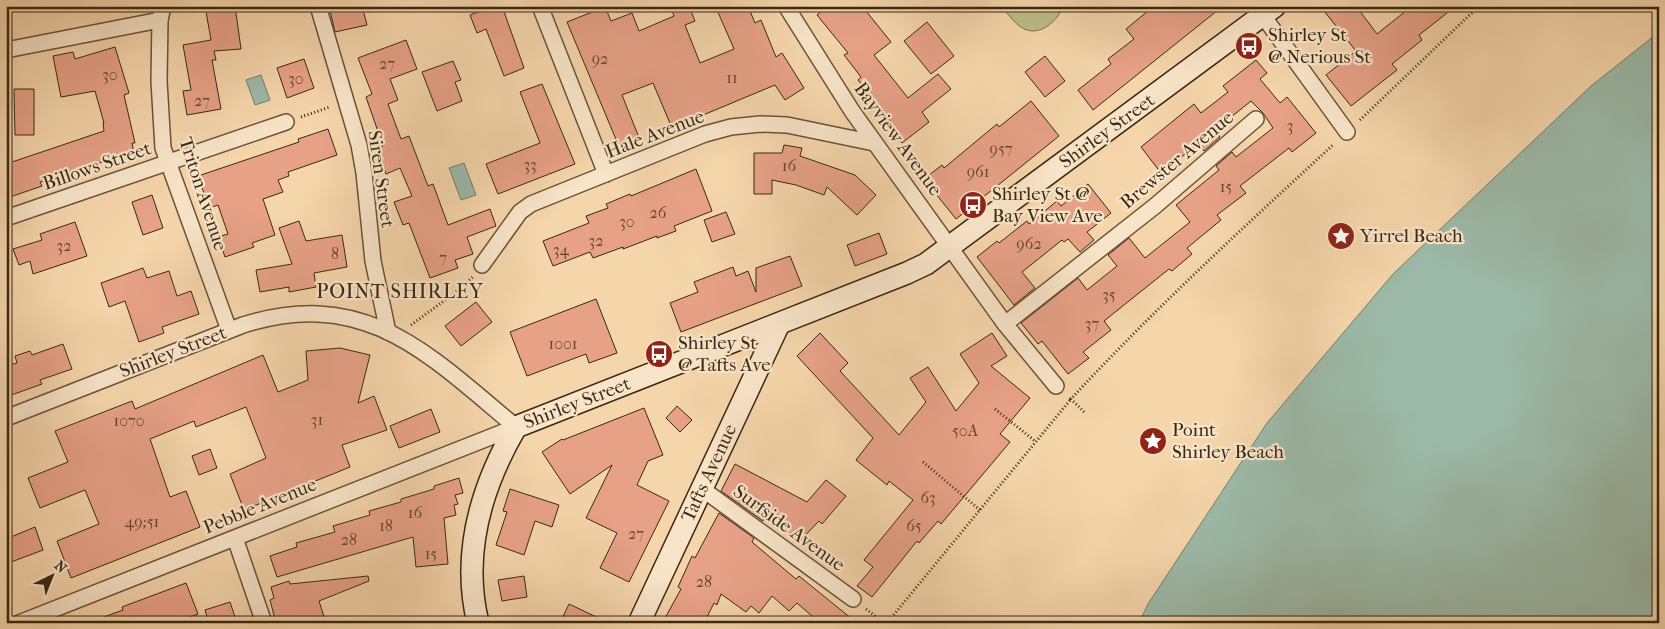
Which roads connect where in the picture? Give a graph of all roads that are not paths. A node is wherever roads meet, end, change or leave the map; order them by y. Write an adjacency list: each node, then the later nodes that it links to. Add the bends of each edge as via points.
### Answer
1 (318, 6): 19 (street, Siren Street, via 359,145 373,261)
2 (540, 6): 12 (street)
3 (786, 6): 10 (street, Bayview Avenue)
4 (1265, 9): 9 (street); 14 (main road, Shirley Street)
5 (161, 13): 6 (street); 11 (street, Triton Avenue, via 159,99)
6 (6, 50)
7 (1256, 119): 17 (street, Brewster Avenue, via 1155,206)
8 (286, 122): 11 (street, Billows Street)
9 (1347, 132)
10 (874, 143): 12 (street, Hale Avenue, via 787,125 746,125 705,134); 14 (street, Bayview Avenue)
11 (167, 163): 13 (street, Billows Street); 18 (street, Triton Avenue)
12 (606, 174): 15 (street, Hale Avenue, via 526,207)
13 (6, 218)
14 (950, 246): 16 (main road, Shirley Street, via 914,270); 17 (street, Bayview Avenue)
15 (482, 265)
16 (779, 324): 22 (main road, Shirley Street); 23 (main road, Tafts Avenue)
17 (1005, 324): 20 (street, Bayview Avenue)
18 (229, 330): 19 (street, Shirley Street, via 284,315 315,314 360,321); 21 (street, Shirley Street)
19 (388, 332): 22 (street, Shirley Street, via 423,351)
20 (1056, 386)
21 (6, 418)
22 (516, 427): 24 (street, Pebble Avenue); 28 (main road, via 492,473 478,518 472,565)
23 (702, 488): 25 (street, Surfside Avenue); 29 (main road, Tafts Avenue)
24 (236, 538): 26 (street, Pebble Avenue); 27 (street)
25 (853, 599)
26 (19, 623)
27 (264, 623)
28 (478, 623)
29 (639, 623)

